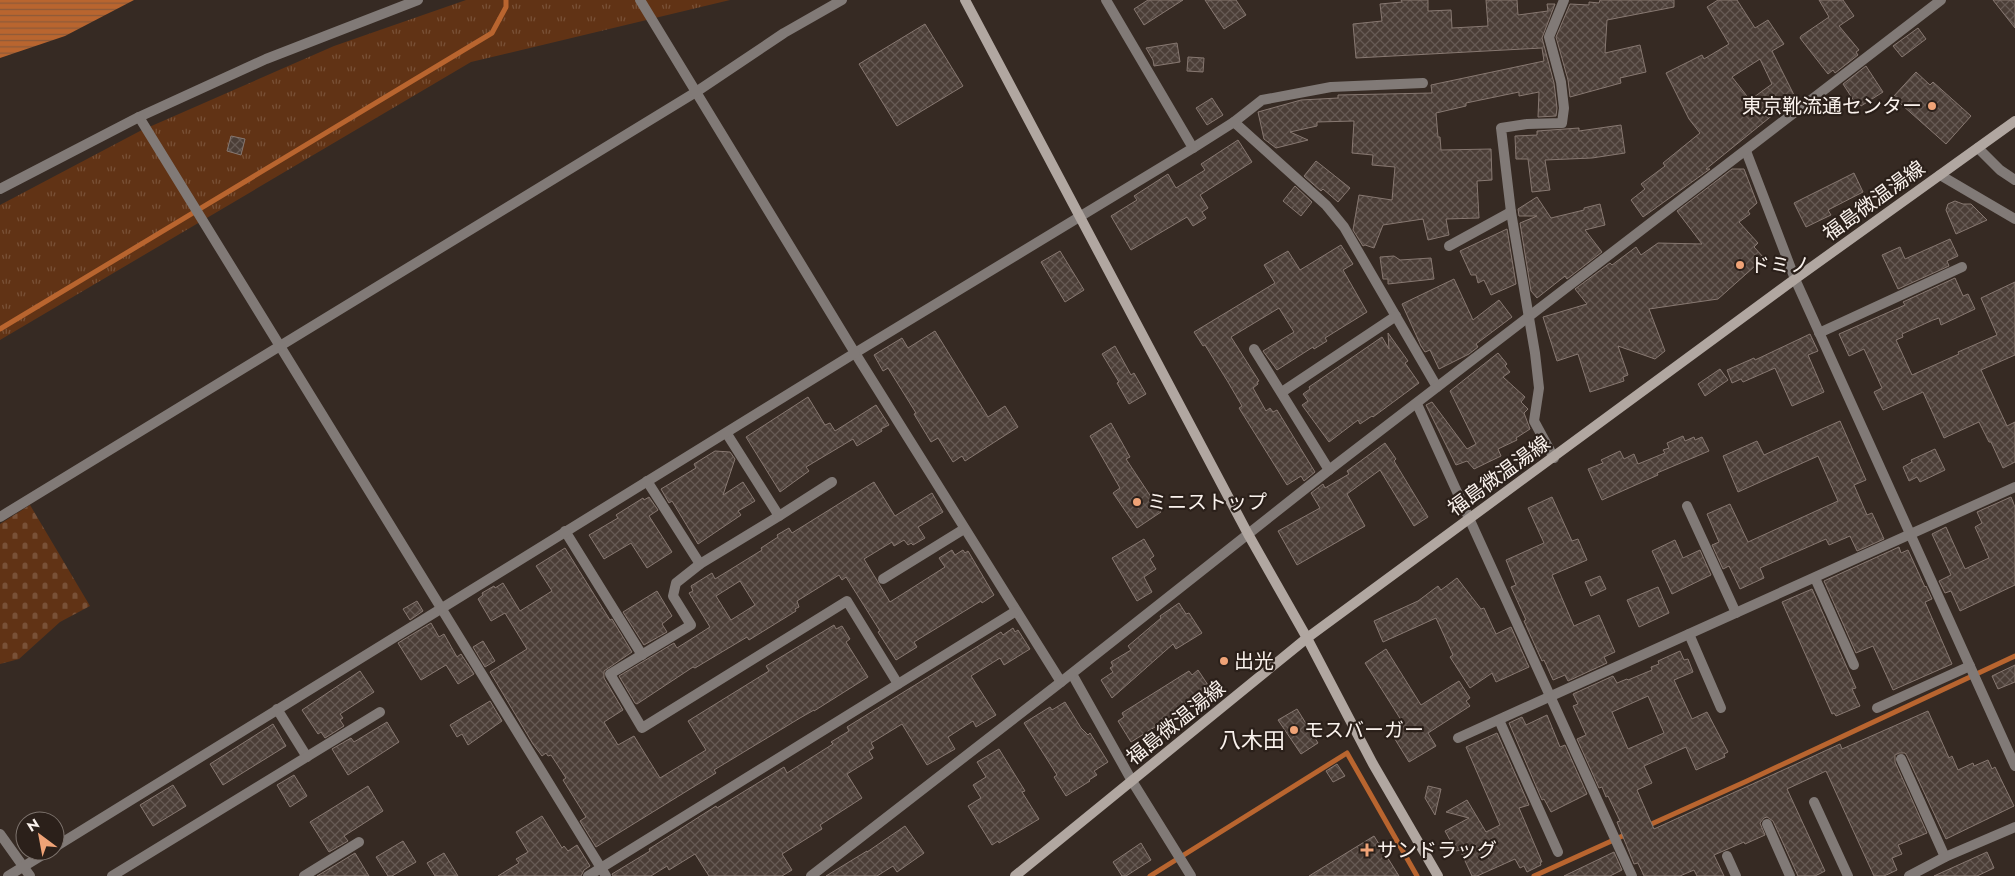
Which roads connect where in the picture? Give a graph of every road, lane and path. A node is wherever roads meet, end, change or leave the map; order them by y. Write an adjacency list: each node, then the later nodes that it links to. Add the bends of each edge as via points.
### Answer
1 (418, 0): 10 (street, via 266,59)
2 (640, 0): 9 (street)
3 (842, 0): 9 (street, via 784,32)
4 (965, 0): 20 (main road)
5 (1106, 0): 13 (street)
6 (1564, 0): 19 (street, via 1549,37 1561,82 1562,124 1501,128)
7 (1942, 0): 15 (street)
8 (1423, 83): 12 (street, via 1332,87 1262,100)
9 (696, 92): 28 (street); 30 (street)
10 (140, 117): 18 (street); 28 (street)
11 (2015, 120): 14 (main road, 福島微温湯線)
12 (1234, 122): 13 (street); 25 (street, via 1326,205 1344,227)
13 (1193, 148): 20 (street)
14 (1978, 148): 16 (main road, 福島微温湯線); 17 (street)
15 (1746, 151): 24 (street); 26 (street)
16 (1940, 175): 21 (street); 24 (main road, 福島微温湯線)
17 (2015, 180)
18 (0, 189)
19 (1511, 212): 22 (street); 26 (street)
20 (1080, 217): 30 (street); 46 (main road)
21 (2015, 219)
22 (1449, 246)
23 (1962, 266): 27 (street)
24 (1795, 279): 27 (street); 35 (main road, 福島微温湯線)
25 (1396, 316): 31 (street); 32 (street)
26 (1529, 316): 31 (street); 35 (street, via 1539,388 1534,421)
27 (1819, 333): 47 (street)
28 (279, 345): 42 (street); 51 (street)
29 (1254, 349): 32 (street)
30 (855, 353): 34 (street); 44 (street)
31 (1437, 387): 33 (street)
32 (1282, 392): 36 (street)
33 (1417, 404): 36 (street); 43 (street)
34 (727, 434): 37 (street); 41 (street)
35 (1554, 458): 43 (main road, 福島微温湯線)
36 (1329, 470): 46 (street)
37 (647, 481): 45 (street); 48 (street)
38 (832, 482): 41 (street)
39 (2015, 487): 47 (street)
40 (1687, 506): 53 (street)
41 (778, 516): 48 (street)
42 (0, 517)
43 (1470, 519): 55 (main road, 福島微温湯線); 62 (street)
44 (964, 528): 50 (street); 52 (street)
45 (565, 531): 51 (street); 56 (street)
46 (1248, 534): 55 (main road); 59 (street)
47 (1911, 535): 49 (street); 58 (street)
48 (700, 564): 56 (street, via 676,583 673,596 692,625)
49 (1814, 578): 53 (street); 57 (street)
50 (883, 579)
51 (442, 607): 65 (street); 84 (street)
52 (1016, 611): 60 (street); 61 (street)
53 (1736, 613): 54 (street)
54 (1688, 634): 62 (street); 63 (street)
55 (1307, 638): 72 (main road, 福島微温湯線); 93 (main road, via 1373,764)
56 (642, 655): 61 (street, via 610,674 642,728 847,602)
57 (1854, 665)
58 (1970, 666): 64 (street); 71 (street)
59 (1072, 674): 60 (street); 72 (street)
60 (1061, 682): 90 (street)
61 (898, 684): 84 (street)
62 (1550, 696): 67 (street); 94 (street)
63 (1721, 708)
64 (1877, 708)
65 (277, 709): 69 (street); 77 (street)
66 (380, 712): 69 (street)
67 (1499, 720): 68 (street); 79 (street)
68 (1458, 738)
69 (307, 756): 87 (street)
70 (1902, 759): 81 (street)
71 (2015, 766)
72 (1132, 781): 91 (main road, 福島微温湯線); 92 (street)
73 (1814, 802): 97 (street)
74 (1767, 824): 96 (street)
75 (2015, 827): 81 (street)
76 (0, 834): 83 (street)
77 (65, 841)
78 (359, 842): 88 (street)
79 (1558, 852)
80 (1727, 856): 95 (street)
81 (1944, 857): 98 (street)
82 (33, 861): 83 (street)
83 (23, 867): 85 (street); 86 (street)
84 (604, 872): 89 (street)
85 (8, 876)
86 (30, 876)
87 (112, 876)
88 (304, 876)
89 (588, 876)
90 (811, 876)
91 (1016, 876)
92 (1191, 876)
93 (1438, 876)
94 (1632, 876)
95 (1736, 876)
96 (1790, 876)
97 (1848, 876)
98 (1910, 876)

